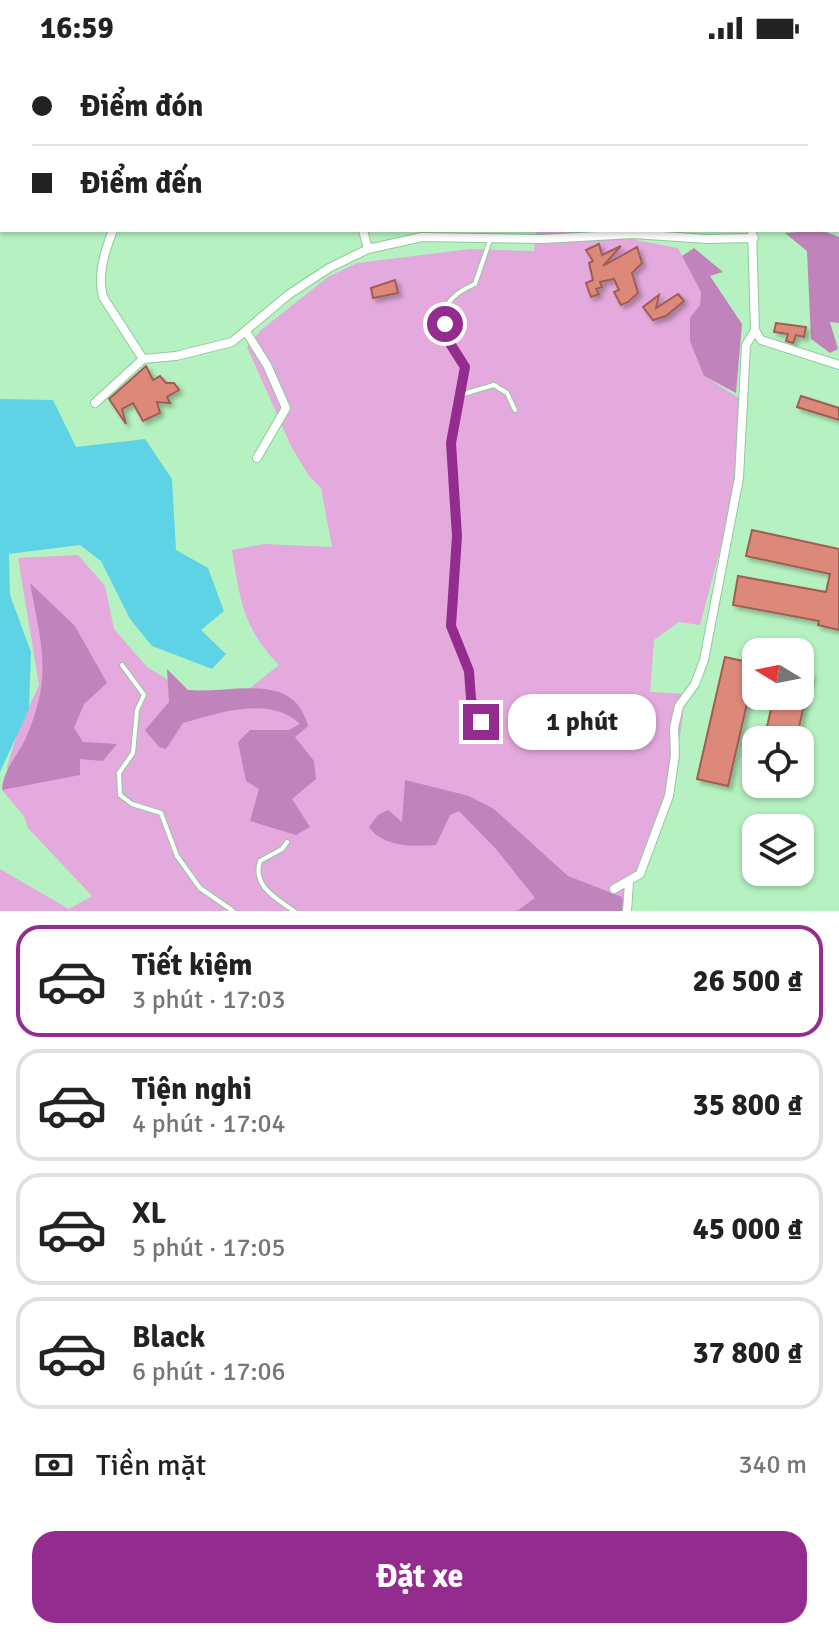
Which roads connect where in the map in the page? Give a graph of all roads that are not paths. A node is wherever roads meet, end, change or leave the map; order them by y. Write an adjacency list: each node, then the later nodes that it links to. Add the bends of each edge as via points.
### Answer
1 (112, 232): 9 (street, via 100,286)
2 (364, 232): 6 (street)
3 (472, 233): 5 (street); 6 (street)
4 (753, 234): 5 (street, via 707,239 633,234); 7 (street)
5 (491, 238): 11 (lane, via 475,284 445,302 446,337 465,367)
6 (368, 249): 8 (street, via 288,295)
7 (755, 330): 10 (street, via 761,340); 18 (street, via 746,345 736,502 704,660 676,717 669,796 640,874)
8 (247, 333): 9 (street, via 227,345); 14 (street, via 286,408)
9 (143, 359): 12 (street)
10 (839, 365)
11 (460, 395): 13 (lane, via 494,385 507,393); 16 (lane, via 451,443 457,536 451,626)
12 (95, 403)
13 (515, 410)
14 (257, 458)
15 (122, 665): 20 (lane, via 144,695 137,710 133,753 119,773 120,795 161,813 177,856 200,888)
16 (481, 722)
17 (287, 842): 21 (lane, via 260,861 258,876 260,884)
18 (629, 883): 19 (street); 22 (street)
19 (614, 889)
20 (233, 911)
21 (294, 911)
22 (627, 911)

